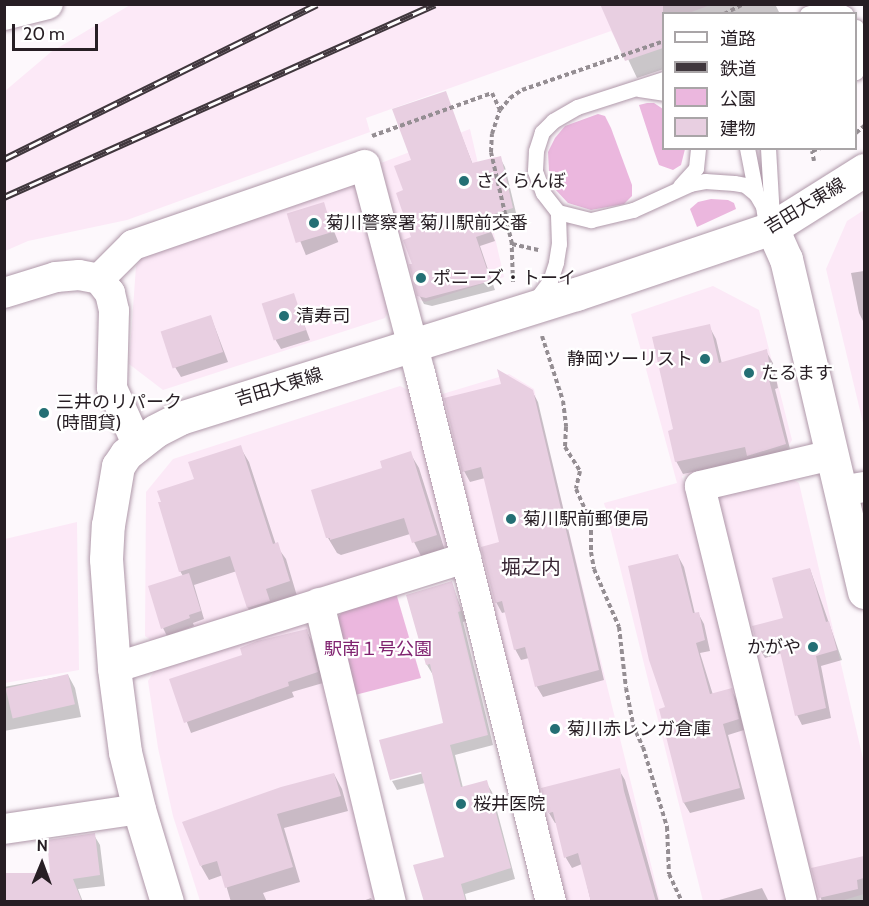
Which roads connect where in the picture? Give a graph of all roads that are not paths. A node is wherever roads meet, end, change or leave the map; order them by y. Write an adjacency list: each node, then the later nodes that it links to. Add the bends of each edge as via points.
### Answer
1 (48, 4): 4 (street)
2 (813, 12): 3 (lane, via 825,8)
3 (842, 12)
4 (4, 15)
5 (857, 33): 6 (lane)
6 (864, 53): 7 (lane)
7 (857, 68)
8 (662, 80): 9 (lane)
9 (636, 89): 10 (lane); 17 (lane, via 571,110 542,132 535,161 537,182)
10 (662, 93)
11 (698, 150): 15 (lane, via 696,168)
12 (747, 150): 16 (lane)
13 (768, 150): 18 (lane)
14 (864, 170): 18 (main road, 吉田大東線)
15 (675, 190): 16 (lane, via 705,181 745,186); 17 (lane, via 662,199 603,218 591,220)
16 (756, 194): 18 (lane, via 766,224)
17 (558, 212): 21 (lane, via 559,244 550,281)
18 (772, 228): 21 (main road, 吉田大東線); 24 (main road, via 786,259)
19 (99, 279): 20 (street, via 78,275 56,277); 22 (street, via 133,245 365,165); 23 (street, via 110,293 114,311 112,388)
20 (4, 293)
21 (526, 312): 22 (main road, 吉田大東線)
22 (413, 346): 23 (main road, 吉田大東線, via 180,418); 26 (street)
23 (137, 444): 29 (main road, 吉田大東線, via 118,466 108,525 106,559)
24 (832, 455): 25 (main road); 35 (street, via 700,486)
25 (853, 489): 27 (main road)
26 (466, 558): 28 (street); 32 (street)
27 (864, 592)
28 (319, 603): 29 (street); 34 (street)
29 (114, 668): 30 (main road, 吉田大東線, via 125,752)
30 (139, 809): 31 (street); 33 (main road, 吉田大東線)
31 (4, 829)
32 (542, 899)
33 (167, 902)
34 (391, 902)
35 (802, 902)

